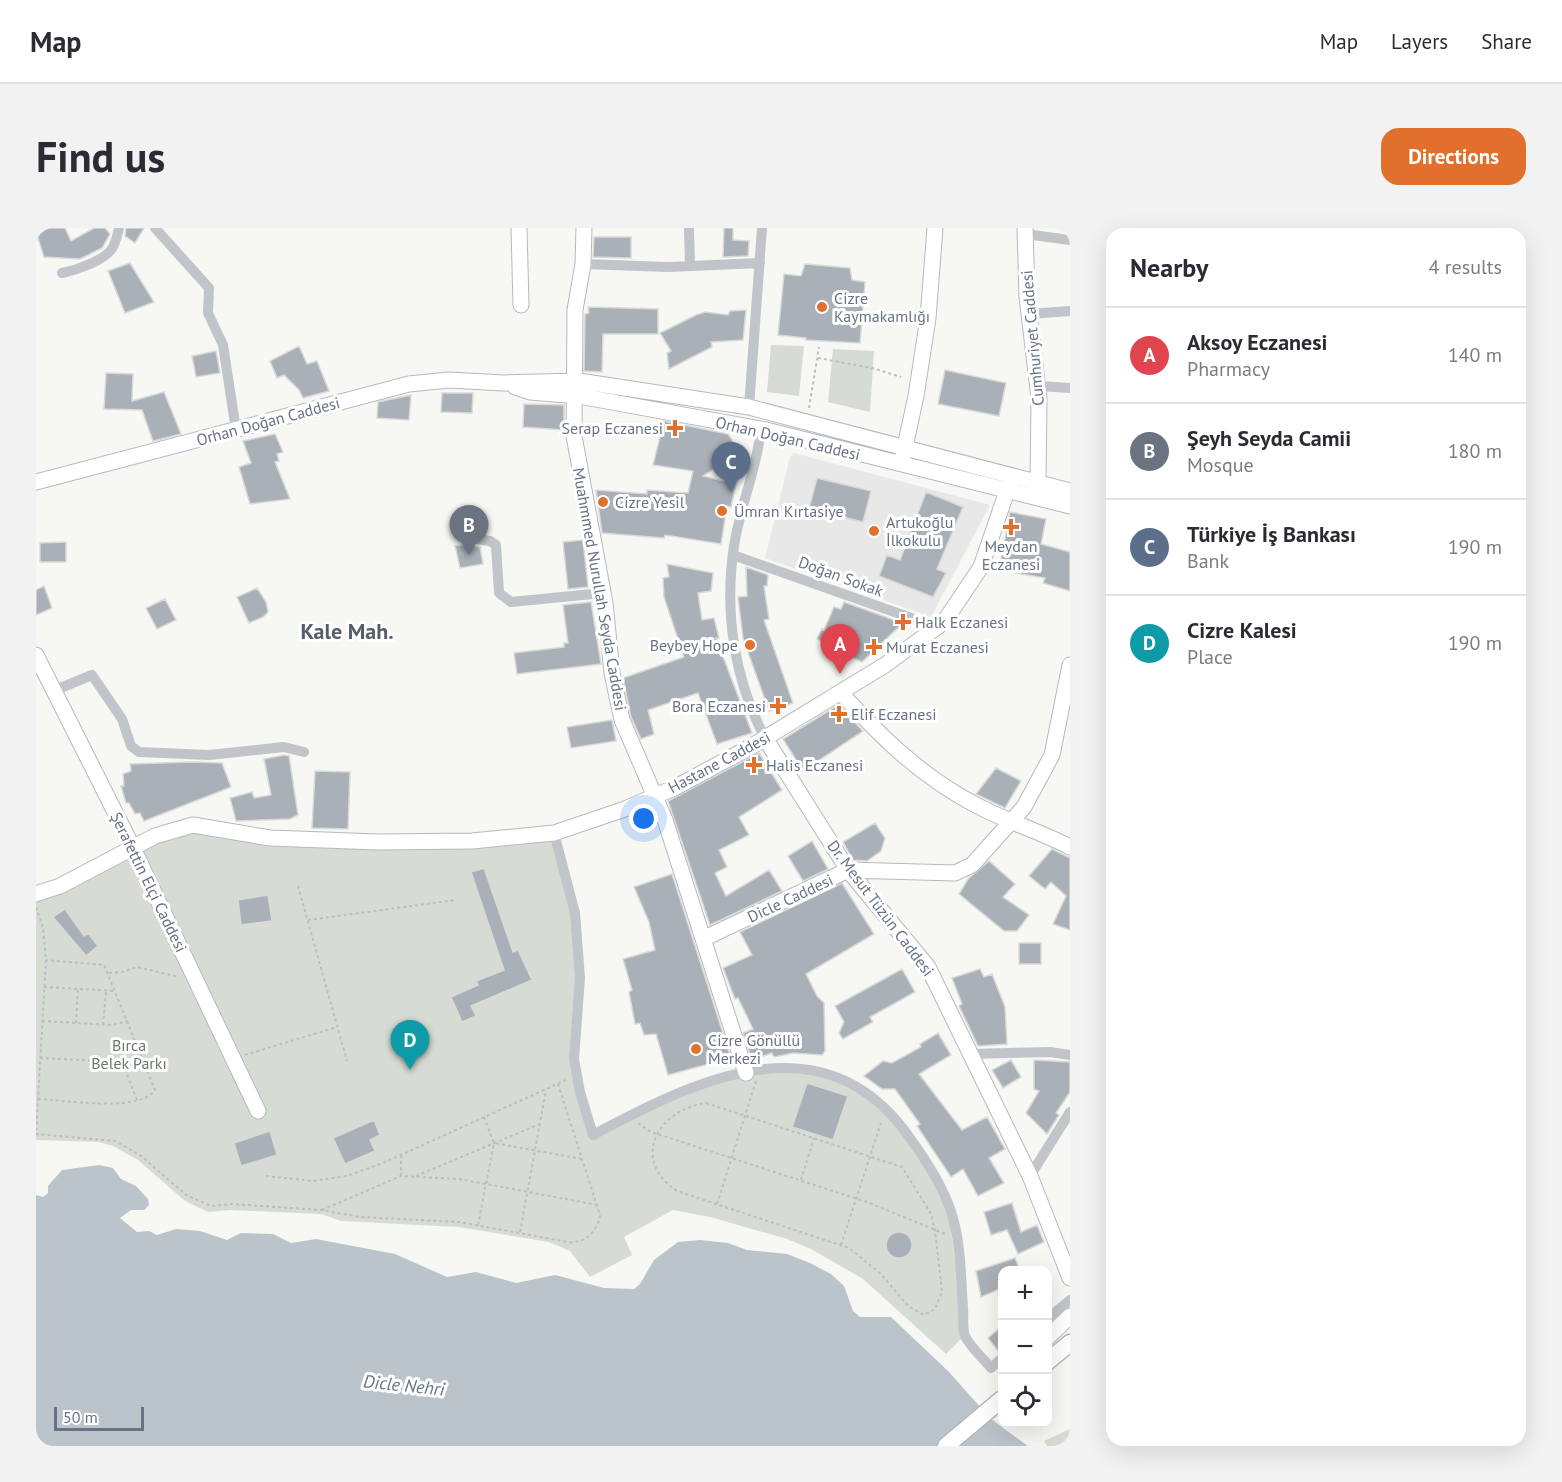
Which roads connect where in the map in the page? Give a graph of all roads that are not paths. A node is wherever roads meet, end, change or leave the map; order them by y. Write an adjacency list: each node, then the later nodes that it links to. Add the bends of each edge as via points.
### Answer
1 (119, 228): 13 (street, via 107,254)
2 (155, 228): 22 (street, via 209,288 208,313 223,345)
3 (519, 228): 14 (street)
4 (584, 228): 11 (street, Muahmmed Nurullah Seyda Caddesi)
5 (689, 228): 12 (street)
6 (762, 228): 10 (street)
7 (935, 228): 23 (street, via 924,340)
8 (1025, 231): 9 (street); 16 (street, Cumhuriyet Caddesi)
9 (1070, 240)
10 (760, 263): 12 (street); 20 (street)
11 (583, 264): 12 (street); 18 (street, Muahmmed Nurullah Seyda Caddesi, via 575,310)
12 (690, 266)
13 (62, 273)
14 (520, 305)
15 (1070, 311): 16 (street)
16 (1029, 314): 17 (street, Cumhuriyet Caddesi)
17 (1038, 386): 19 (street); 26 (street, Cumhuriyet Caddesi)
18 (575, 388): 20 (street, Orhan Doğan Caddesi); 21 (street, Orhan Doğan Caddesi); 22 (street, Orhan Doğan Caddesi, via 449,380 409,384); 32 (street, Muahmmed Nurullah Seyda Caddesi, via 574,436)
19 (1070, 388)
20 (749, 407): 21 (street); 23 (street, Orhan Doğan Caddesi)
21 (761, 429): 24 (street, Orhan Doğan Caddesi); 31 (street, Dr. Mesut Tüzün Caddesi, via 758,457)
22 (236, 430): 25 (street, Orhan Doğan Caddesi)
23 (904, 448): 24 (street); 27 (street, Orhan Doğan Caddesi)
24 (902, 465): 27 (street, Orhan Doğan Caddesi)
25 (36, 482)
26 (1038, 483): 27 (street, Orhan Doğan Caddesi); 28 (street, Orhan Doğan Caddesi)
27 (1010, 484): 29 (street, Orhan Doğan Caddesi); 33 (street, Hastane Caddesi, via 981,567 966,593)
28 (1070, 491)
29 (1070, 506)
30 (464, 537): 32 (street, via 496,545 499,593 511,602)
31 (733, 555): 33 (street, Doğan Sokak); 39 (street, Dr. Mesut Tüzün Caddesi, via 729,596 734,654 751,712)
32 (603, 593): 41 (street, Muahmmed Nurullah Seyda Caddesi, via 612,674 622,720)
33 (937, 627): 37 (street, Hastane Caddesi)
34 (36, 655): 36 (street, Şerafettin Elçi Caddesi)
35 (1070, 665): 38 (street, Dicle Caddesi)
36 (53, 691): 40 (street, via 92,675 122,719 131,746 139,752 209,756 284,747); 44 (street, Şerafettin Elçi Caddesi)
37 (841, 693): 39 (street, Hastane Caddesi); 42 (street, via 890,746 925,774)
38 (1066, 711): 42 (street, Dicle Caddesi, via 1052,755 1024,807)
39 (765, 738): 41 (street, Hastane Caddesi, via 676,787); 46 (street, Dr. Mesut Tüzün Caddesi)
40 (304, 752)
41 (653, 795): 43 (street, Hastane Caddesi, via 603,818); 48 (street, Muahmmed Nurullah Seyda Caddesi)
42 (1011, 822): 45 (street); 46 (street, Dicle Caddesi, via 972,865 955,873)
43 (554, 833): 44 (street, Hastane Caddesi, via 472,841 378,842 270,838 193,825); 51 (street, via 575,913 580,978 574,1059 593,1135 696,1087)
44 (132, 846): 47 (street, Hastane Caddesi, via 86,873); 52 (street, Şerafettin Elçi Caddesi)
45 (1070, 847)
46 (848, 870): 48 (street, Dicle Caddesi); 49 (street, Dr. Mesut Tüzün Caddesi, via 928,967)
47 (36, 894)
48 (705, 938): 51 (street, Muahmmed Nurullah Seyda Caddesi)
49 (970, 1054): 50 (street); 54 (street, Dr. Mesut Tüzün Caddesi)
50 (1070, 1055)
51 (753, 1072): 62 (street, via 800,1067 832,1073 857,1086 902,1126 947,1200 958,1239 965,1335 991,1368)
52 (258, 1111)
53 (1070, 1112): 54 (street)
54 (1030, 1176): 55 (street, Dr. Mesut Tüzün Caddesi)
55 (1070, 1278)
56 (1070, 1300): 57 (street)
57 (1052, 1315)
58 (1070, 1316): 59 (street)
59 (1052, 1333)
60 (1070, 1344): 61 (main road)
61 (1052, 1358)
62 (998, 1362)
63 (998, 1402): 64 (main road)
64 (946, 1446)

